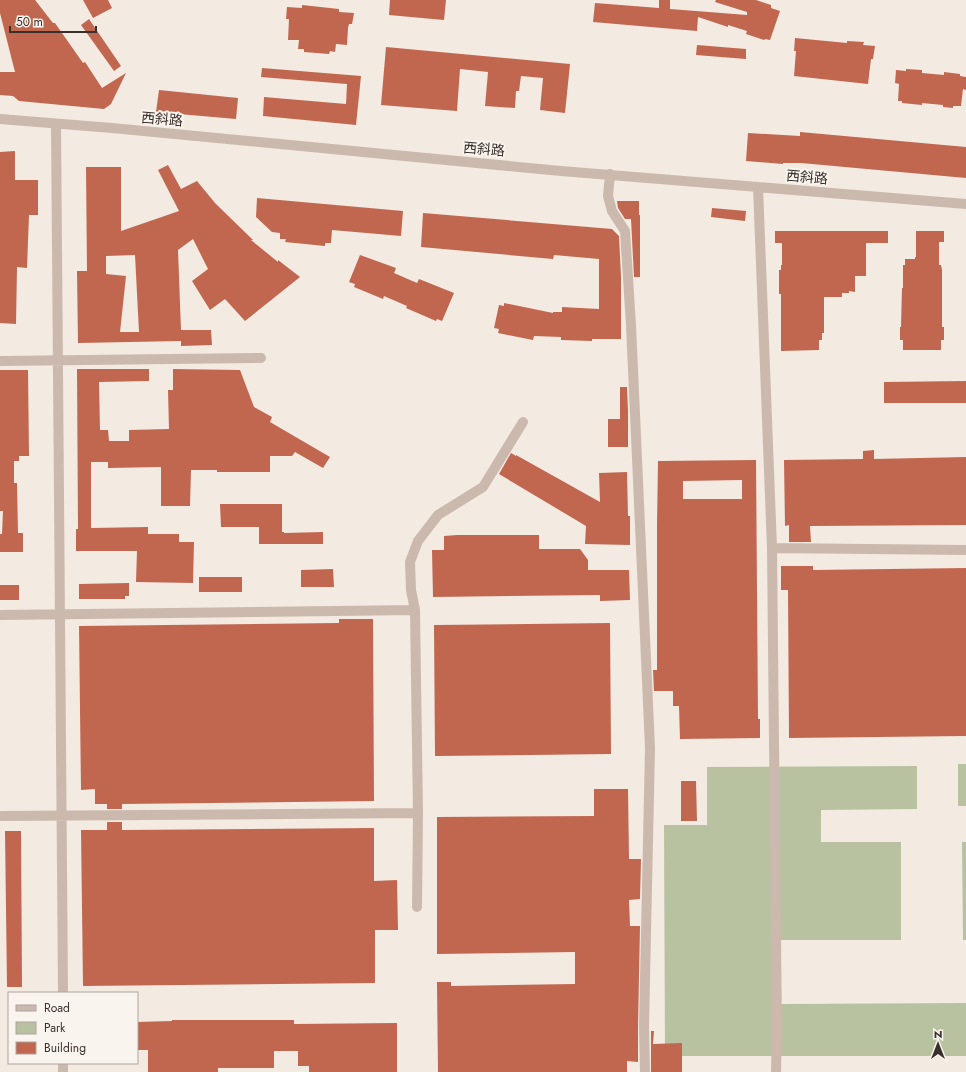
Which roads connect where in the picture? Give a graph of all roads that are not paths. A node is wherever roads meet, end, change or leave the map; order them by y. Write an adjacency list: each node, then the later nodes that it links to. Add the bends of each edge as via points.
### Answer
1 (0, 119): 2 (street, 西斜路)
2 (56, 124): 3 (street, 西斜路); 7 (street)
3 (610, 174): 4 (street, 西斜路); 20 (street, via 608,196 612,210 625,231 650,748)
4 (758, 186): 5 (street, 西斜路); 10 (street)
5 (966, 204)
6 (261, 358): 7 (street)
7 (57, 360): 8 (street); 13 (street)
8 (0, 361)
9 (523, 422): 12 (street, via 483,487 438,515 418,541 410,562)
10 (772, 548): 11 (street); 21 (street)
11 (966, 550)
12 (415, 610): 13 (street); 15 (street)
13 (59, 614): 14 (street); 17 (street)
14 (0, 615)
15 (418, 813): 17 (street); 18 (street)
16 (0, 816): 17 (street)
17 (61, 816): 19 (street)
18 (417, 907)
19 (63, 992)
20 (645, 1072)
21 (776, 1072)

